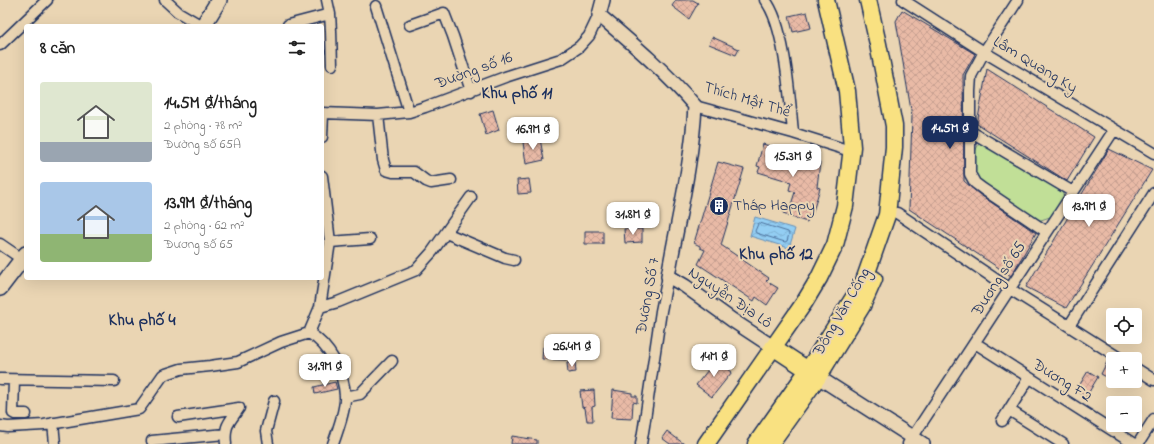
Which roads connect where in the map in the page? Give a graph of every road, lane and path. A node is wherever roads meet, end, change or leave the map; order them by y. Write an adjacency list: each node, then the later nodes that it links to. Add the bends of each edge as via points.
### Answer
1 (165, 0): 16 (street, via 178,12)
2 (219, 0): 17 (main road)
3 (326, 0): 14 (street)
4 (603, 0): 15 (street, Đường số 16)
5 (765, 0): 30 (street, via 775,17 783,46)
6 (820, 0): 31 (main road, via 837,76)
7 (826, 0): 53 (main road, via 847,91 850,117 852,147 845,206 835,245 819,278)
8 (868, 0): 57 (main road, Đồng Văn Cống, via 894,126 894,159 887,215 864,281)
9 (877, 0): 38 (main road, Đồng Văn Cống, via 898,99 902,141)
10 (903, 0): 21 (street, Lâm Quang Ky)
11 (1018, 0): 21 (street)
12 (45, 1): 20 (street)
13 (376, 6): 25 (street)
14 (330, 14): 18 (street); 22 (street)
15 (598, 15): 23 (street, Đường số 16, via 589,36 579,47 560,59); 24 (street, Thích Mật Thể, via 642,52)
16 (199, 24)
17 (203, 24)
18 (288, 24)
19 (410, 24): 23 (street, via 444,13)
20 (0, 45)
21 (984, 52): 28 (street, Lâm Quang Ky); 29 (street, via 971,76)
22 (332, 65)
23 (471, 91): 25 (street, Đường số 16)
24 (696, 106): 30 (street, Thích Mật Thể); 46 (street, Đường Số 7, via 688,179)
25 (409, 112): 27 (street, Đường số 16)
26 (324, 114): 27 (street, Đường số 16)
27 (378, 115): 33 (street, via 386,170 414,172 431,183)
28 (1114, 130): 32 (street, Lâm Quang Ky); 35 (street, Đương số 65)
29 (970, 131): 35 (street); 39 (street, via 970,174 975,183)
30 (794, 133): 31 (street, Thích Mật Thể)
31 (844, 149): 53 (main road, via 839,191 827,235 803,289 778,330)
32 (1154, 153)
33 (451, 180)
34 (324, 192): 42 (street)
35 (1073, 192): 39 (street, Đương số 65)
36 (1154, 192): 50 (street)
37 (471, 197): 40 (street)
38 (897, 214): 48 (street); 57 (main road, Đồng Văn Cống, via 862,306)
39 (1047, 232): 48 (street, Đương số 65)
40 (446, 233): 45 (street); 49 (street, via 416,270)
41 (370, 239): 42 (street)
42 (330, 242): 49 (street)
43 (0, 244): 44 (street)
44 (24, 257): 47 (main road)
45 (514, 260)
46 (668, 276): 53 (street, Nguyễn Địa Lô); 78 (street, Đường Số 7)
47 (0, 288)
48 (1010, 289): 50 (street); 52 (street, Đương số 65)
49 (320, 307): 51 (street)
50 (1069, 326): 54 (street)
51 (309, 333): 63 (street, via 331,354 342,376); 70 (street, via 281,342 238,362 181,369 163,375 139,409)
52 (974, 343): 58 (street, Đương F2); 74 (street, Đương số 65)
53 (773, 347): 57 (main road); 79 (main road)
54 (1110, 352)
55 (392, 361): 63 (street, via 360,394)
56 (1142, 372): 61 (street)
57 (813, 374): 74 (street); 80 (main road, Đồng Văn Cống); 81 (main road, Đồng Văn Cống)
58 (1029, 378): 65 (street); 83 (street, Đương F2)
59 (0, 379): 60 (street)
60 (14, 380): 62 (street); 66 (street, via 13,413)
61 (1154, 380)
62 (114, 381)
63 (345, 396): 77 (street)
64 (274, 401): 76 (street, via 266,431)
65 (1009, 410): 69 (street); 82 (street)
66 (26, 414)
67 (178, 416): 72 (street, via 239,408 227,425)
68 (1154, 419): 84 (street)
69 (1002, 421)
70 (53, 423): 71 (street); 75 (street)
71 (0, 426)
72 (225, 439): 73 (street)
73 (152, 441)
74 (914, 442)
75 (55, 444)
76 (268, 444)
77 (333, 444)
78 (641, 444)
79 (706, 444)
80 (756, 444)
81 (770, 444)
82 (1063, 444)
83 (1134, 444)
84 (1138, 444)

